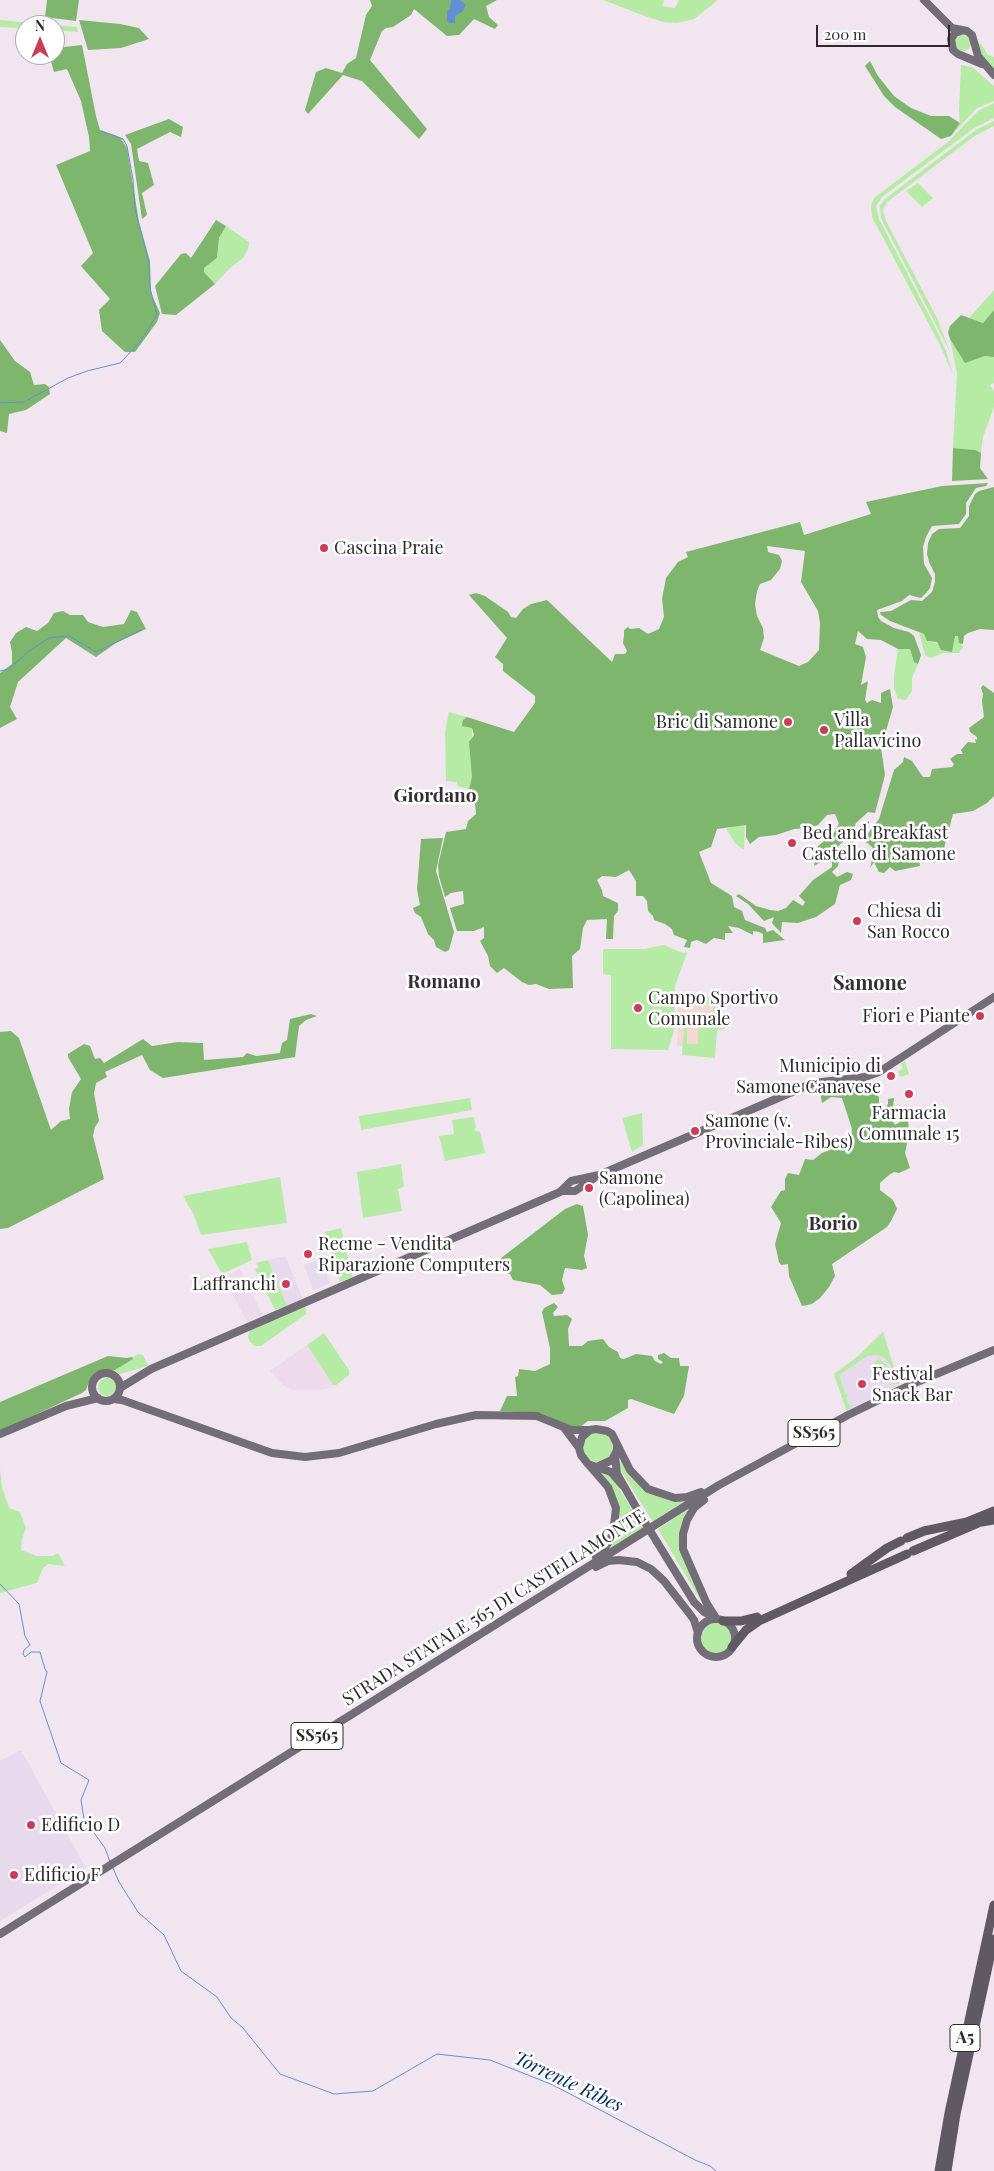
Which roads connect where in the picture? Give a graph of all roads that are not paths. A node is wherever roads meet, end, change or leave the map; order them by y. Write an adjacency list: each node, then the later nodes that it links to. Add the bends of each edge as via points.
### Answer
1 (924, 0): 2 (main road)
2 (946, 23): 3 (main road); 4 (main road)
3 (961, 31): 4 (main road); 5 (main road, via 973,36)
4 (952, 38): 6 (main road, via 952,49)
5 (974, 47): 6 (main road); 7 (main road)
6 (962, 55): 7 (main road)
7 (983, 64): 8 (main road)
8 (994, 75)
9 (994, 997): 11 (main road, via 879,1072 865,1077 813,1083)
10 (994, 1350): 28 (main road, STRADA STATALE 565 DI CASTELLAMONTE / SS565, via 848,1415)
11 (143, 1372): 12 (main road); 14 (main road)
12 (116, 1377): 13 (main road, via 102,1374 95,1379); 14 (main road)
13 (92, 1388): 15 (main road); 17 (main road)
14 (120, 1389): 16 (main road); 18 (main road)
15 (98, 1398): 16 (main road); 17 (main road)
16 (113, 1399): 18 (main road)
17 (66, 1406): 21 (main road)
18 (142, 1408): 19 (main road, via 272,1453 305,1457 339,1453 476,1415 536,1416)
19 (563, 1428): 20 (main road); 23 (main road)
20 (590, 1430): 22 (main road, via 607,1431); 23 (main road, via 582,1438)
21 (0, 1434)
22 (617, 1444): 24 (main road); 28 (main road, via 634,1475 643,1486 655,1492 681,1498)
23 (579, 1448): 25 (main road, via 580,1455)
24 (615, 1456): 26 (main road); 27 (main road)
25 (588, 1464): 26 (main road); 35 (main road, via 608,1487 614,1500 616,1518 609,1541)
26 (599, 1466): 27 (main road, via 611,1472)
27 (622, 1485): 36 (main road, bridge)
28 (719, 1485): 35 (main road, STRADA STATALE 565 DI CASTELLAMONTE / SS565); 37 (main road, via 717,1491 690,1513 684,1527 683,1542 685,1557 710,1610)
29 (994, 1506): 33 (highway)
30 (994, 1511): 33 (highway)
31 (994, 1516): 34 (highway)
32 (994, 1520): 34 (highway)
33 (967, 1522): 37 (highway, via 924,1531 887,1548 853,1573 747,1620)
34 (982, 1522): 39 (highway, via 759,1621 746,1630)
35 (584, 1569): 38 (main road, via 591,1570 608,1561 619,1560 637,1562 651,1569 689,1613); 41 (main road, STRADA STATALE 565 DI CASTELLAMONTE / SS565)
36 (694, 1602): 37 (main road); 38 (main road)
37 (719, 1620): 38 (main road, via 709,1621); 39 (main road, via 730,1626 734,1634)
38 (699, 1630): 39 (main road, via 699,1645 709,1656 724,1655)
39 (732, 1647)
40 (994, 1905): 43 (highway, A5)
41 (0, 1934)
42 (994, 1939): 44 (highway, A5, via 959,2099)
43 (939, 2171)
44 (947, 2171)

